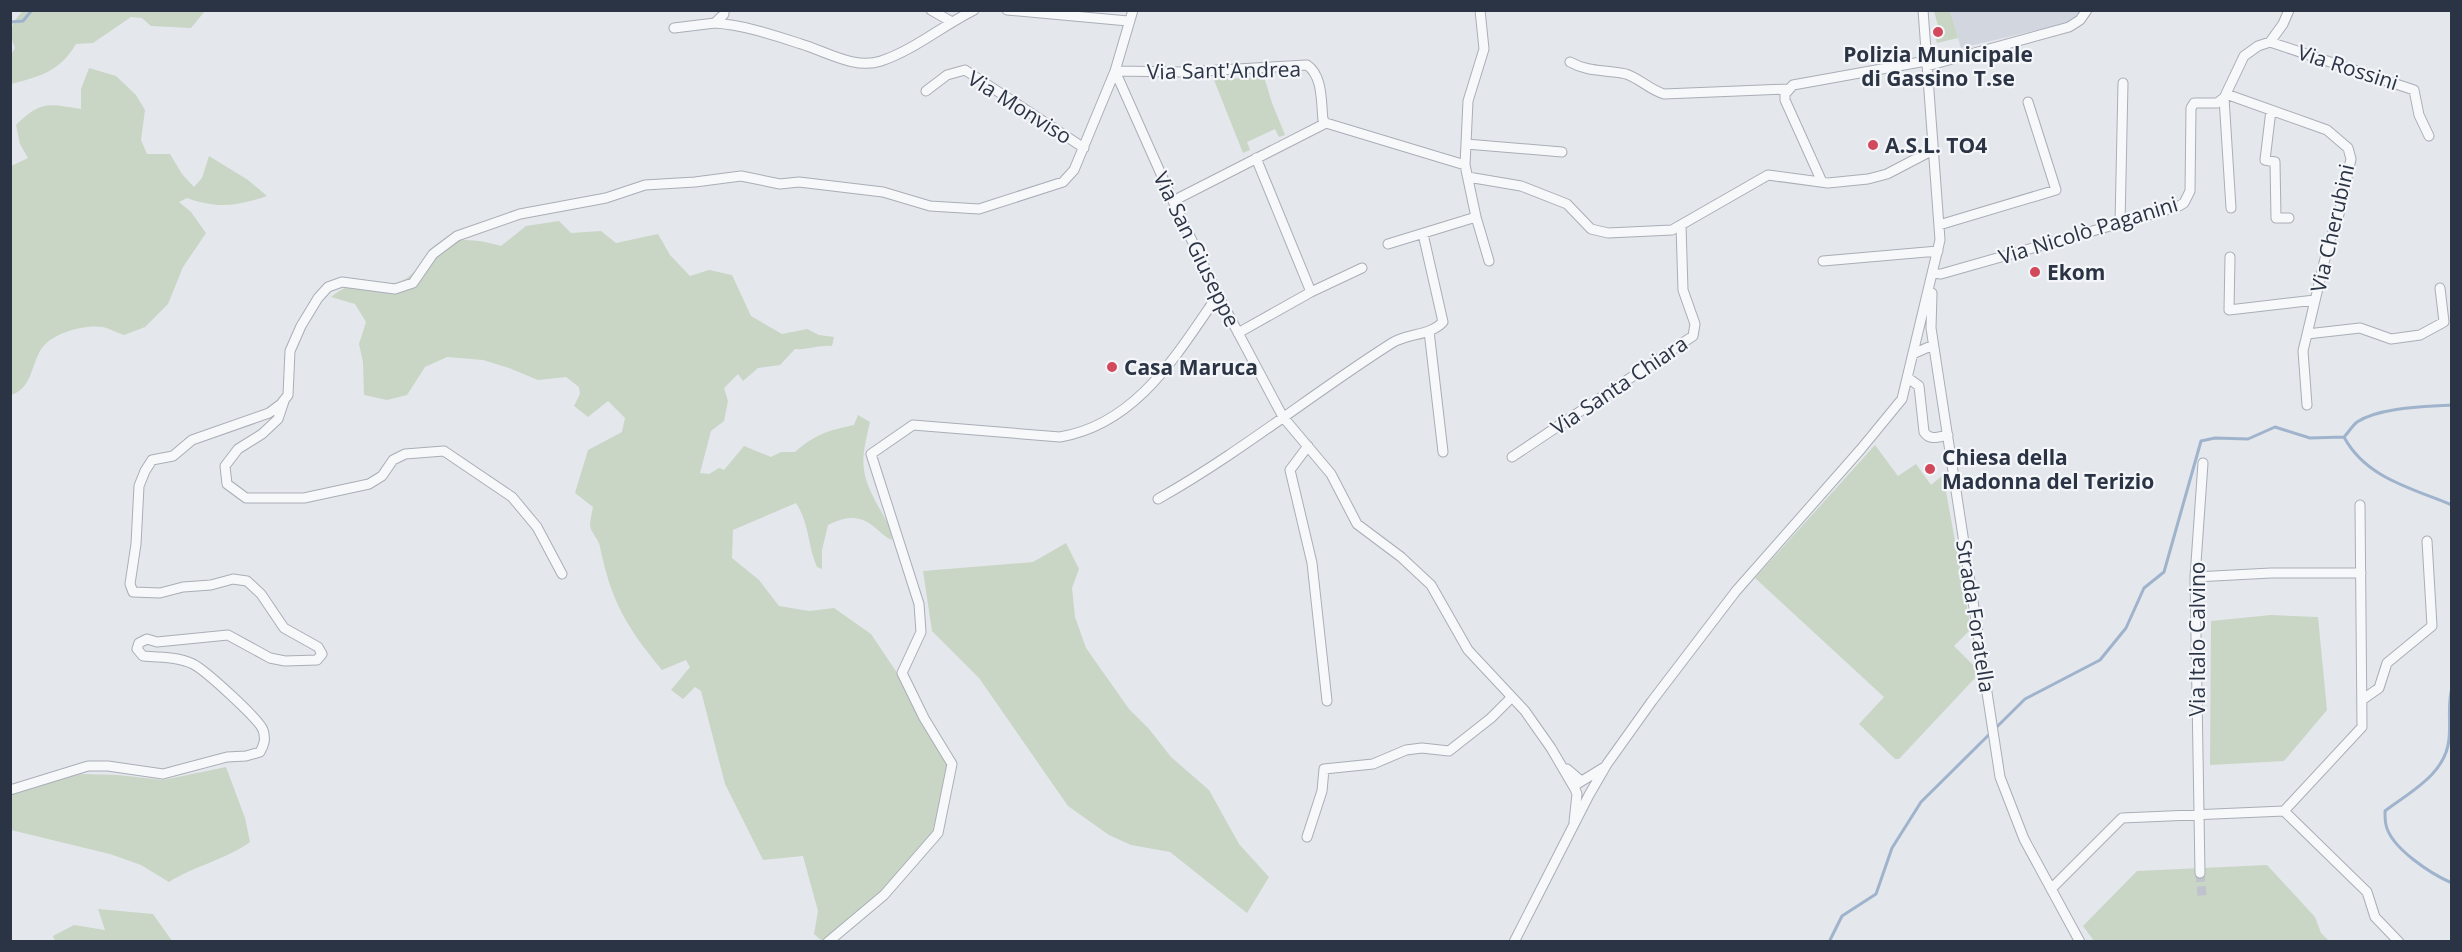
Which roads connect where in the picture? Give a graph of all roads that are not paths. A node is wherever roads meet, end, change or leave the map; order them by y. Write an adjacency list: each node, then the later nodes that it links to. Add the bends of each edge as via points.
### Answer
1 (724, 10): 12 (street)
2 (931, 10): 11 (street)
3 (974, 10): 11 (street)
4 (1007, 10): 10 (street)
5 (1133, 10): 10 (street)
6 (1480, 10): 26 (street, via 1484,49 1468,100)
7 (1923, 10): 16 (street)
8 (2087, 10): 16 (street, via 2069,27)
9 (2285, 12): 14 (street, via 2277,35)
10 (1128, 21): 17 (street)
11 (952, 22): 12 (street, via 912,47 879,62 860,64 789,40)
12 (715, 23): 13 (street)
13 (674, 28)
14 (2270, 42): 21 (street, via 2244,56); 25 (street, Via Rossini, via 2414,90)
15 (1570, 62): 19 (street, via 1585,70 1629,75 1664,94)
16 (1927, 64): 19 (street, via 1793,85); 28 (street)
17 (1114, 71): 24 (street, Via Sant'Andrea, via 1185,72 1307,65 1318,77); 27 (street); 34 (street, Via San Giuseppe)
18 (2123, 84): 38 (street)
19 (1788, 89): 33 (street, via 1785,100)
20 (926, 91): 27 (street, Via Monviso, via 947,75 965,70)
21 (2225, 96): 23 (street, Via Cherubini); 35 (street); 38 (street, Via Nicolò Paganini, via 2217,103 2194,103 2191,108 2190,192 2184,203)
22 (2028, 102): 40 (street, via 2056,190)
23 (2271, 110): 37 (street, via 2265,160 2275,162 2276,219); 52 (street, Via Cherubini, via 2327,130 2348,148 2350,159 2337,223)
24 (1326, 123): 30 (street); 31 (street)
25 (2429, 136)
26 (1466, 144): 29 (street); 31 (street)
27 (1084, 148): 61 (street, via 1074,170 1063,182 979,209 930,206 883,192 729,176 645,185 606,198 520,214 457,236 433,254 413,284 395,289 342,282 328,287 290,351)
28 (1933, 150): 33 (street, via 1887,174); 40 (street)
29 (1562, 152)
30 (1256, 158): 34 (street); 50 (street)
31 (1465, 165): 32 (street)
32 (1468, 177): 36 (street); 39 (street, via 1521,186 1567,204 1591,229 1608,233 1672,230)
33 (1822, 182): 39 (street, via 1767,175)
34 (1173, 201): 51 (street, Via San Giuseppe)
35 (2231, 208)
36 (1476, 218): 41 (street); 45 (street)
37 (2289, 218)
38 (2120, 223): 48 (street, Via Nicolò Paganini, via 1941,274)
39 (1681, 225): 67 (street, Via Santa Chiara, via 1683,290 1695,324 1693,336)
40 (1939, 225): 43 (street)
41 (1423, 234): 42 (street); 54 (street, via 1443,322)
42 (1388, 244)
43 (1938, 251): 46 (street); 48 (street)
44 (2230, 257): 52 (street, via 2229,310)
45 (1489, 261)
46 (1822, 261)
47 (1362, 268): 50 (street)
48 (1933, 273): 53 (street, Strada Foratella); 57 (street)
49 (2440, 288): 56 (street, via 2444,322 2420,335 2391,339 2360,328)
50 (1311, 291): 55 (street)
51 (1218, 295): 55 (street, Via San Giuseppe); 88 (street, via 1167,368 1141,397 1082,434 1060,437 913,425 871,454 919,604 921,632 902,673 952,764 938,833 884,895)
52 (2315, 300): 56 (street, Via Cherubini)
53 (1931, 328): 57 (street); 58 (street, Strada Foratella)
54 (1429, 331): 63 (street, via 1398,339); 66 (street)
55 (1238, 333): 63 (street, Via San Giuseppe)
56 (2307, 334): 62 (street, Via Cherubini, via 2303,351)
57 (1918, 336): 59 (street)
58 (1934, 345): 59 (street); 64 (street, Strada Foratella)
59 (1913, 354): 60 (street)
60 (1908, 378): 64 (street, via 1919,386 1924,432 1934,438); 78 (street, via 1902,399 1736,591)
61 (285, 399): 73 (street, via 278,419 238,449 225,466 227,484 246,498 304,498 369,484 405,453 444,451 512,496 537,527); 80 (street, via 268,413 192,440 173,456 152,460 140,486 130,584 133,592 160,593 233,579 247,581 284,628 318,646 322,654 317,660 285,661 270,658 228,635 157,642 147,639 139,643 137,649 143,656 177,659 206,672 263,730 265,744 260,752 163,774 88,766)
62 (2307, 405)
63 (1283, 417): 65 (street, Via San Giuseppe); 69 (street)
64 (1948, 435): 87 (street, Strada Foratella, via 2001,777 2024,838)
65 (1308, 446): 75 (street, Via San Giuseppe, via 1331,474 1357,524 1431,585 1468,650); 77 (street, via 1290,470 1312,563)
66 (1443, 452)
67 (1512, 458)
68 (2203, 463): 74 (street, Via Italo Calvino)
69 (1158, 500)
70 (2360, 504): 72 (street)
71 (2427, 541): 76 (street, via 2433,626 2387,663 2379,688)
72 (2361, 573): 74 (street); 76 (street)
73 (562, 574)
74 (2195, 578): 83 (street, Via Italo Calvino)
75 (1512, 697): 79 (street, Via San Giuseppe); 85 (street, via 1449,751 1406,750 1373,764 1324,769 1322,791)
76 (2362, 700): 82 (street, via 2362,727)
77 (1327, 701)
78 (1607, 764): 79 (street); 81 (street)
79 (1579, 786): 81 (street, Via San Giuseppe, via 1588,783); 81 (street, via 1583,797); 84 (street)
80 (10, 790)
81 (1590, 793): 84 (street)
82 (2284, 811): 83 (street); 91 (street, via 2367,892 2375,917)
83 (2200, 816): 86 (street, Via Italo Calvino); 87 (street, via 2122,818)
84 (1574, 824): 89 (street)
85 (1307, 837)
86 (2200, 873)
87 (2051, 890): 90 (street, Strada Foratella)
88 (828, 942)
89 (1514, 942)
90 (2080, 942)
91 (2399, 942)

